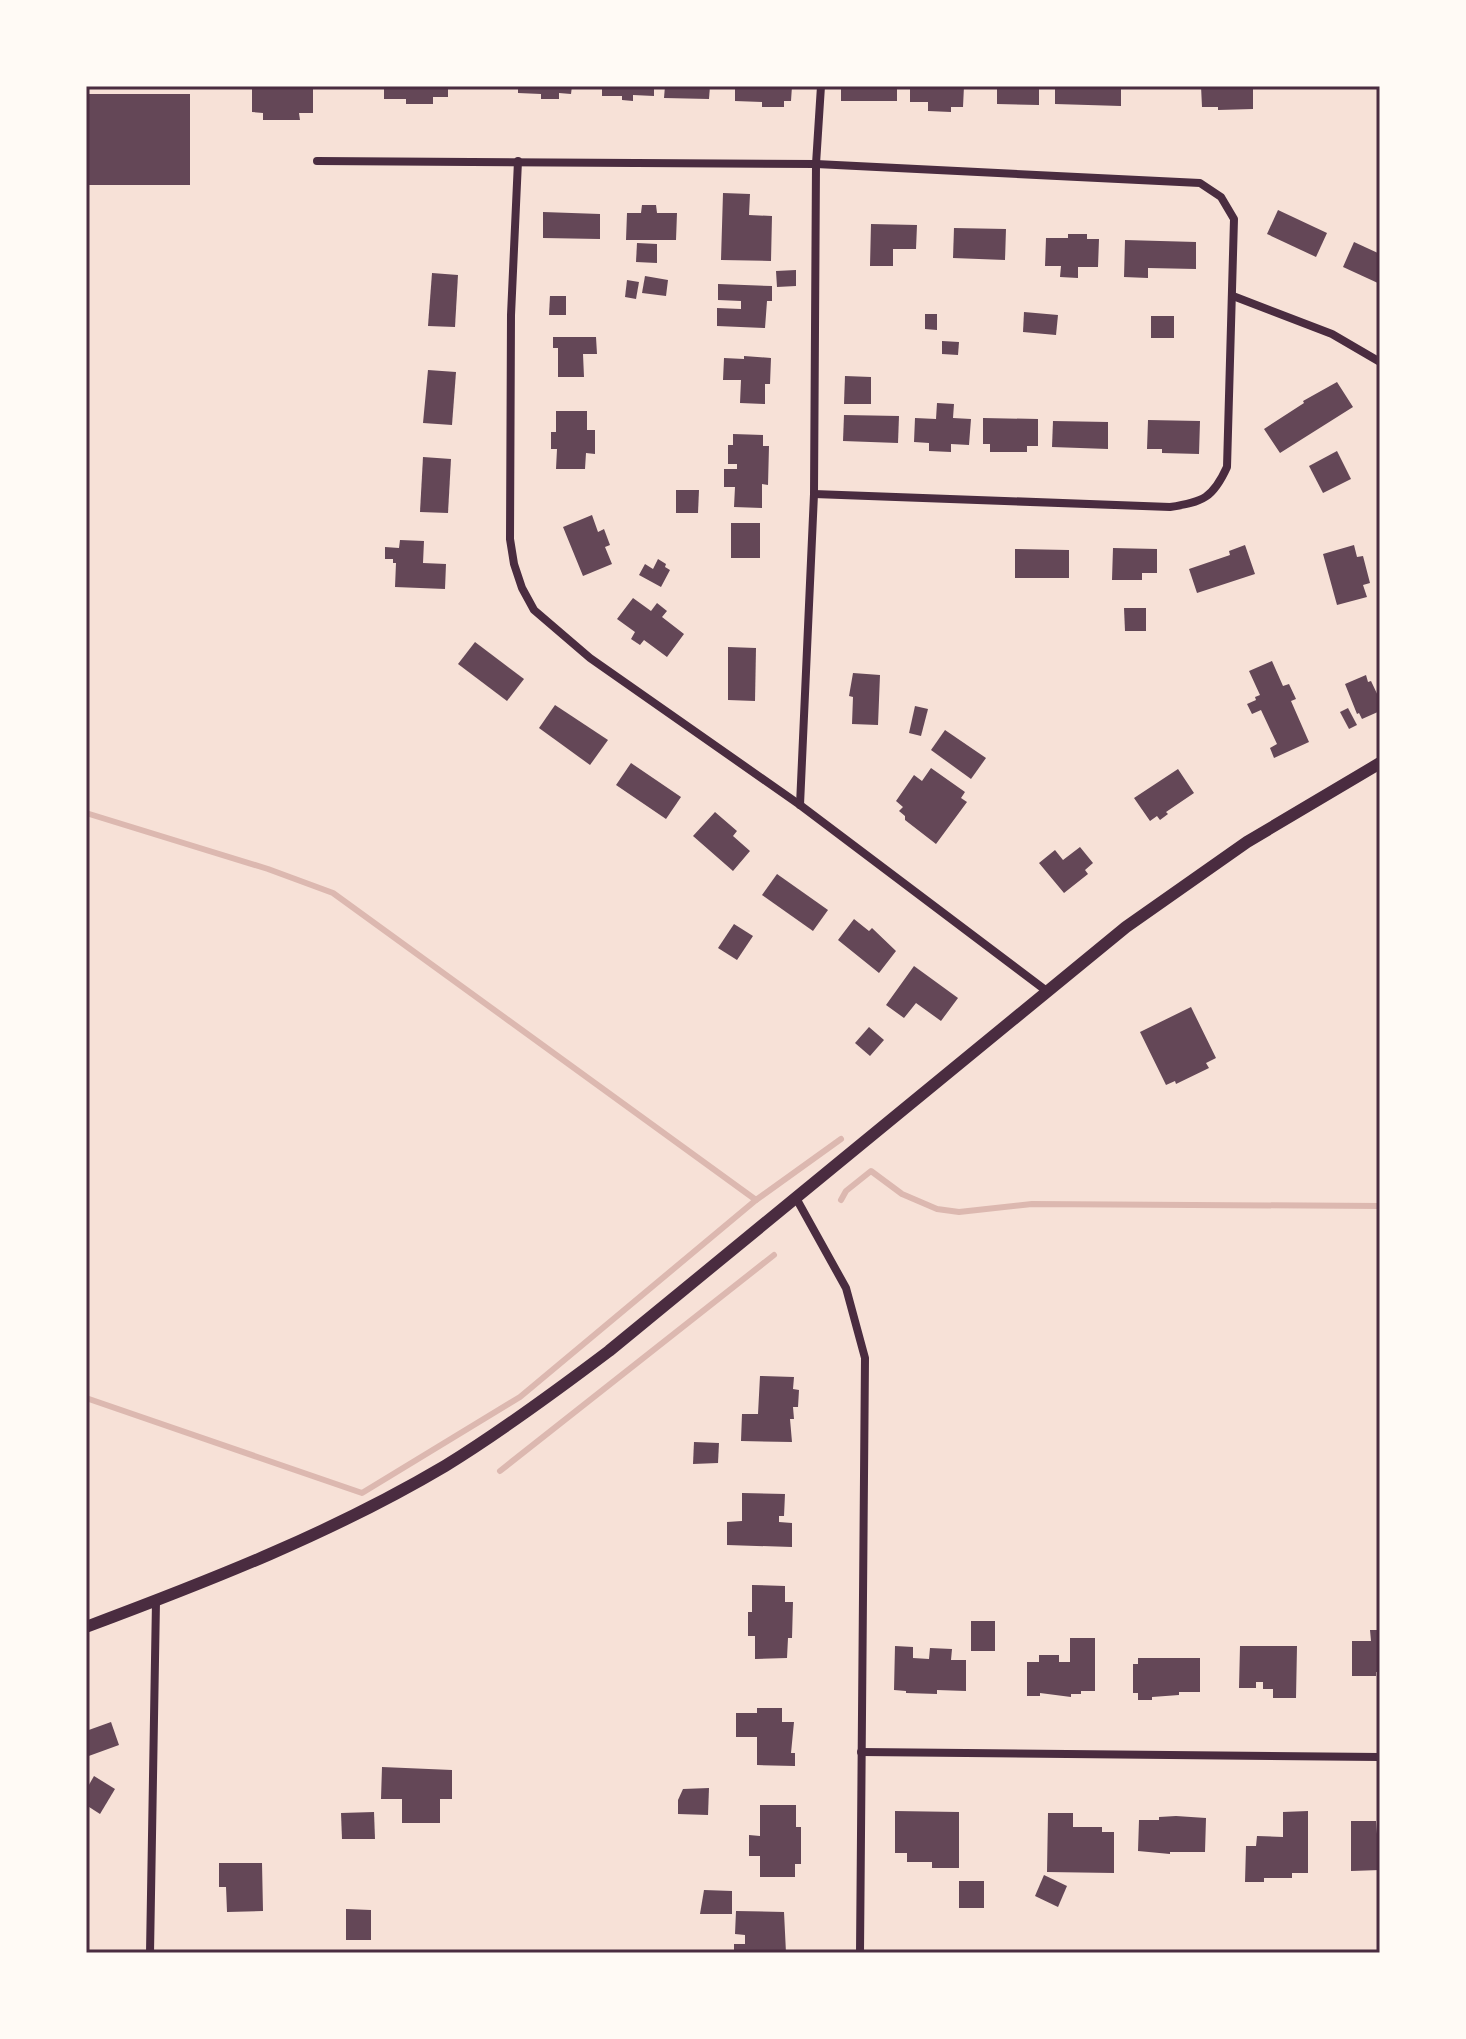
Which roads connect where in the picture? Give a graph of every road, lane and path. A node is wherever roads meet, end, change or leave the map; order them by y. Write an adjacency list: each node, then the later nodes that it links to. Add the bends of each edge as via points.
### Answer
1 (821, 86): 4 (street)
2 (317, 161): 3 (street)
3 (518, 161): 4 (street); 9 (street, via 510,539 522,588 534,610 590,658)
4 (816, 164): 5 (street, via 1200,183 1221,197 1234,219); 7 (street)
5 (1233, 296): 6 (street, via 1332,334); 7 (street, via 1227,467 1217,489 1196,503 1170,507)
6 (1380, 362)
7 (814, 494): 9 (street)
8 (1380, 763): 10 (street, via 1247,842 1126,927)
9 (800, 805): 10 (street)
10 (1048, 992): 11 (street)
11 (796, 1198): 12 (street, via 609,1351 445,1466 270,1556); 14 (street, via 846,1288 865,1358)
12 (156, 1601): 13 (street); 16 (street)
13 (86, 1627)
14 (861, 1752): 15 (street); 17 (street)
15 (1380, 1757)
16 (150, 1953)
17 (860, 1953)

